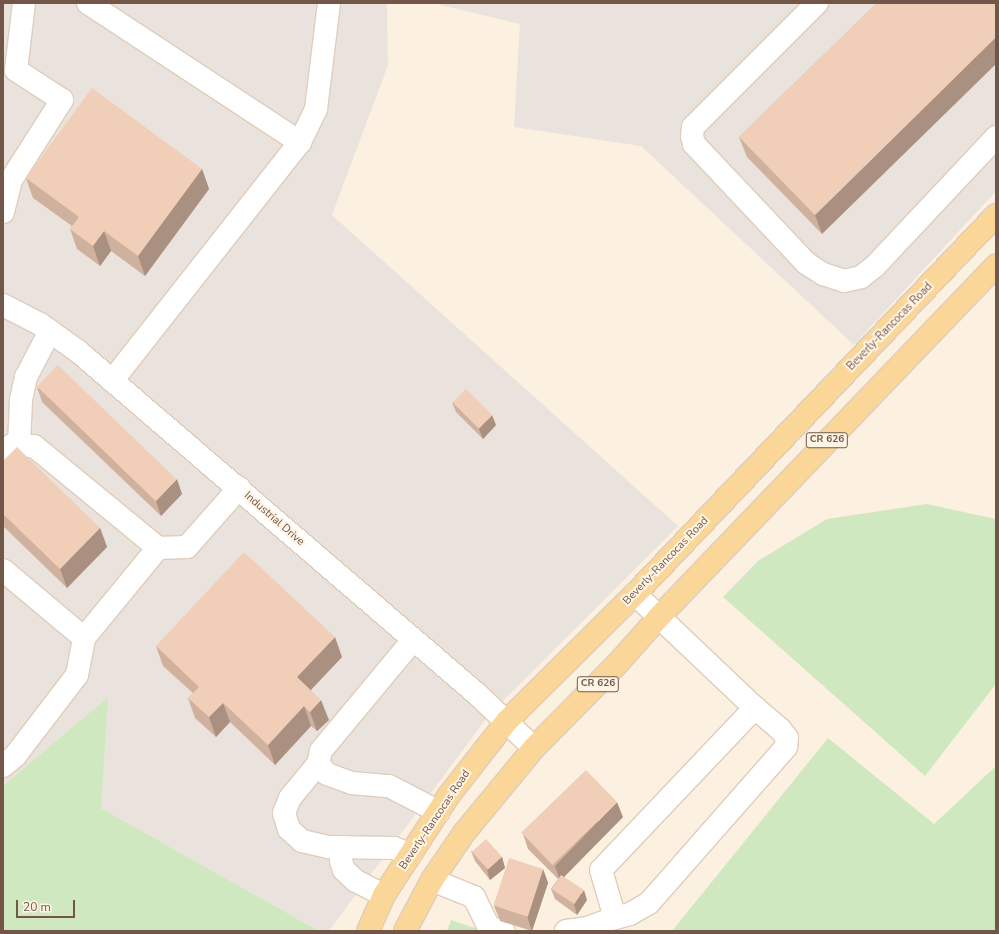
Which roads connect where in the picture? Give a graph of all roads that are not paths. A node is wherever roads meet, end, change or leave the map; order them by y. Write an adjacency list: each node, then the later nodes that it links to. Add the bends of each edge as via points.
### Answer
1 (24, 3): 7 (street, via 16,70 62,100 10,180)
2 (88, 3): 6 (street)
3 (329, 3): 6 (street, via 316,109)
4 (817, 3): 5 (street, via 692,127 694,144 806,262 823,274 844,281 861,277 875,266)
5 (996, 137)
6 (300, 142): 12 (street)
7 (3, 212)
8 (996, 215): 17 (main road, Beverly-Rancocas Road / CR 626)
9 (996, 265): 18 (main road, CR 626)
10 (3, 305): 11 (street, Industrial Drive)
11 (50, 331): 12 (street, Industrial Drive); 13 (street, via 26,377)
12 (112, 381): 14 (street, Industrial Drive)
13 (11, 451): 15 (street, via 34,446)
14 (239, 488): 15 (street, via 187,546); 20 (street, Industrial Drive)
15 (158, 548): 19 (street)
16 (3, 570): 19 (street)
17 (635, 594): 18 (street); 22 (main road, Beverly-Rancocas Road / CR 626)
18 (659, 617): 21 (street); 23 (main road, CR 626, via 618,664)
19 (84, 638): 25 (street, via 77,675 15,756)
20 (413, 640): 22 (street, Industrial Drive); 24 (street, via 321,751)
21 (755, 708): 31 (street, via 601,870); 31 (street, via 780,729 787,738 786,747 649,903 630,914)
22 (507, 721): 23 (street, Industrial Drive); 26 (main road, Beverly-Rancocas Road / CR 626)
23 (534, 748): 29 (main road, CR 626, via 464,833)
24 (318, 764): 26 (street, via 327,774 352,784 389,786); 27 (street, via 290,798 284,813 289,829 302,841)
25 (3, 766)
26 (439, 812): 28 (main road, Beverly-Rancocas Road / CR 626)
27 (342, 847): 28 (street, via 394,848); 30 (street, via 341,861 344,870 356,882)
28 (411, 855): 30 (main road, Beverly-Rancocas Road / CR 626)
29 (432, 880): 33 (main road, CR 626); 34 (street, via 474,897 489,928)
30 (384, 895): 32 (main road, Beverly-Rancocas Road / CR 626)
31 (615, 918): 35 (street, via 587,928)
32 (368, 931)
33 (405, 931)
34 (504, 931)
35 (566, 931)

